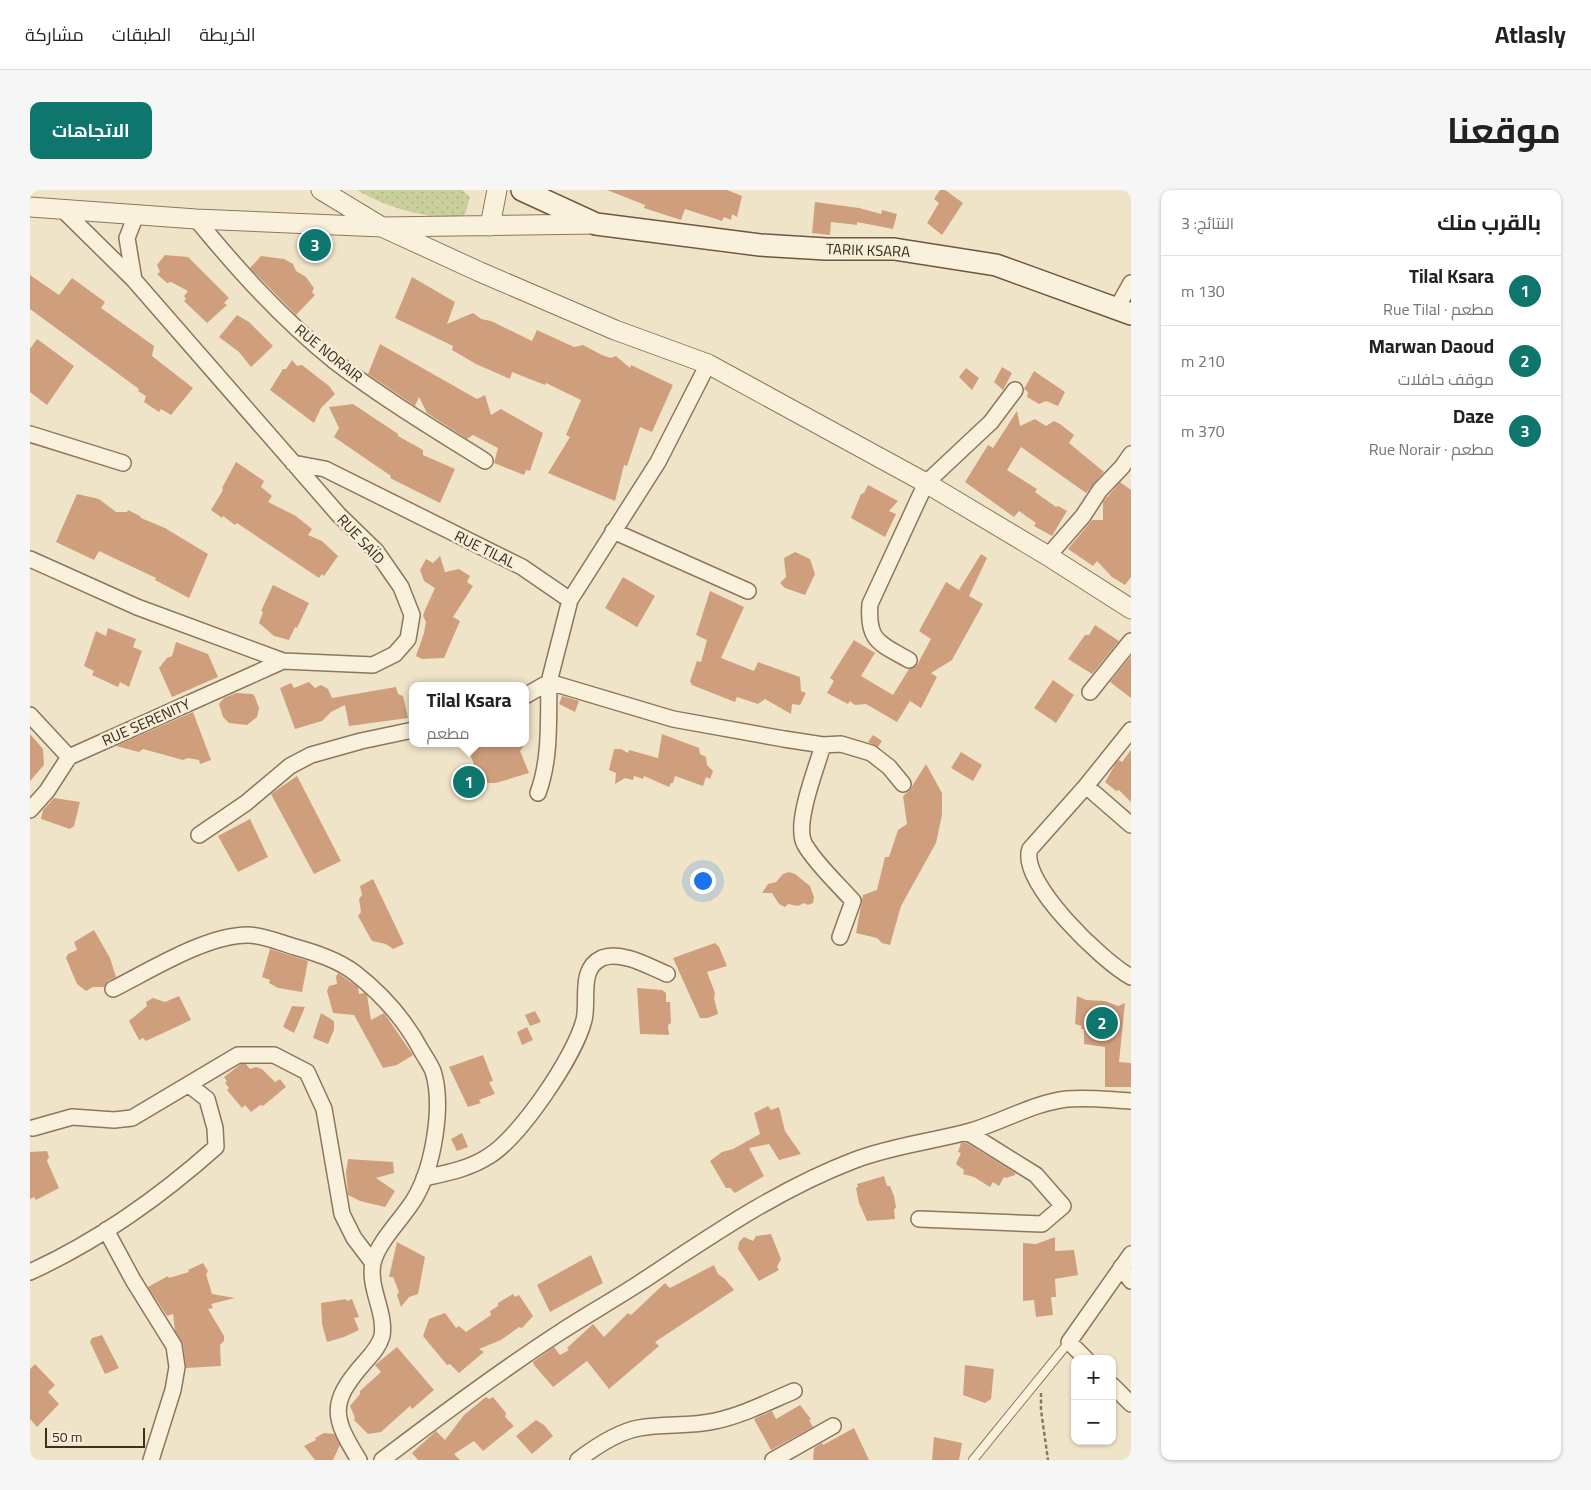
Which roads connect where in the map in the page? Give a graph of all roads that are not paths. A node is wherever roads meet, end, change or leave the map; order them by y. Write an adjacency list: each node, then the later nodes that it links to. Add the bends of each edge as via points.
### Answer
1 (322, 190): 10 (street)
2 (497, 190): 9 (street)
3 (522, 190): 8 (main road, TARIK KSARA)
4 (30, 207): 5 (street)
5 (62, 210): 6 (street); 11 (street, RUE SAÏD)
6 (136, 215): 7 (street); 11 (street, via 127,238)
7 (196, 219): 10 (street); 18 (street, RUE NORAIR, via 241,273 312,342 364,382)
8 (596, 224): 9 (street); 13 (main road, TARIK KSARA, via 760,245 894,249 933,254 996,265)
9 (490, 226): 10 (street)
10 (382, 227): 14 (street, via 615,330)
11 (134, 280): 20 (street, RUE SAÏD)
12 (1131, 283): 13 (street)
13 (1124, 311)
14 (708, 364): 21 (street); 22 (street, via 658,462)
15 (1015, 390): 21 (street, via 991,422)
16 (30, 434): 19 (street)
17 (1131, 454): 23 (street, via 1100,490 1084,516)
18 (485, 461)
19 (123, 463)
20 (293, 463): 26 (street, RUE TILAL, via 325,469 522,567); 30 (street, RUE SAÏD, via 376,551 401,587 412,615 408,638 395,654 373,665)
21 (926, 483): 23 (street); 29 (street, via 870,604 869,623 875,638)
22 (613, 531): 25 (street); 26 (street)
23 (1048, 556): 27 (street)
24 (30, 559): 30 (street, RUE SAÏD, via 137,607)
25 (748, 591)
26 (570, 600): 31 (street)
27 (1131, 609)
28 (1131, 641): 32 (street)
29 (909, 660)
30 (283, 661): 38 (street, RUE SERENITY)
31 (549, 682): 33 (street); 37 (street, via 674,719); 41 (street, via 544,776)
32 (1090, 692)
33 (529, 694)
34 (30, 715): 38 (street)
35 (1131, 730): 40 (street)
36 (409, 731): 44 (street, via 311,755 290,766 246,803)
37 (823, 744): 39 (street, via 841,744 871,753); 45 (street, via 802,826 804,844 853,900)
38 (69, 757): 42 (street)
39 (903, 784)
40 (1086, 786): 43 (street); 47 (street, via 1030,849 1028,860 1066,921 1096,951)
41 (538, 793)
42 (30, 810)
43 (1131, 825)
44 (199, 835)
45 (840, 937)
46 (667, 974): 53 (street, via 633,960 612,956 595,963 587,976 584,1022 568,1056 525,1121 506,1142 478,1162)
47 (1131, 977)
48 (113, 988): 53 (street, via 214,939 251,934 349,968 380,993 397,1012 411,1030 433,1072 438,1112 433,1150)
49 (189, 1085): 51 (street, via 132,1118 72,1117); 55 (street, via 207,1099 215,1128 216,1147 160,1193); 57 (street, via 238,1055 274,1055 306,1072 324,1109 342,1214 354,1238)
50 (1131, 1102): 52 (street, via 1062,1100)
51 (33, 1128)
52 (968, 1132): 54 (street, via 1036,1174 1062,1206 1042,1224); 69 (street, via 893,1147 854,1160 747,1211 563,1330)
53 (424, 1178): 57 (street)
54 (919, 1219)
55 (106, 1230): 59 (street, via 61,1258); 67 (street, via 174,1346 177,1367 173,1390)
56 (1131, 1254): 58 (street)
57 (374, 1263): 68 (street, via 382,1336 339,1396 338,1419)
58 (1121, 1268): 60 (street); 61 (street)
59 (30, 1272)
60 (1131, 1282)
61 (1070, 1342): 62 (street); 72 (lane)
62 (1082, 1355)
63 (1116, 1389): 65 (street)
64 (794, 1390): 70 (street, via 744,1413 716,1421 631,1430)
65 (1131, 1404)
66 (833, 1426): 71 (street)
67 (151, 1460)
68 (359, 1460)
69 (382, 1460)
70 (578, 1460)
71 (773, 1460)
72 (972, 1460)

